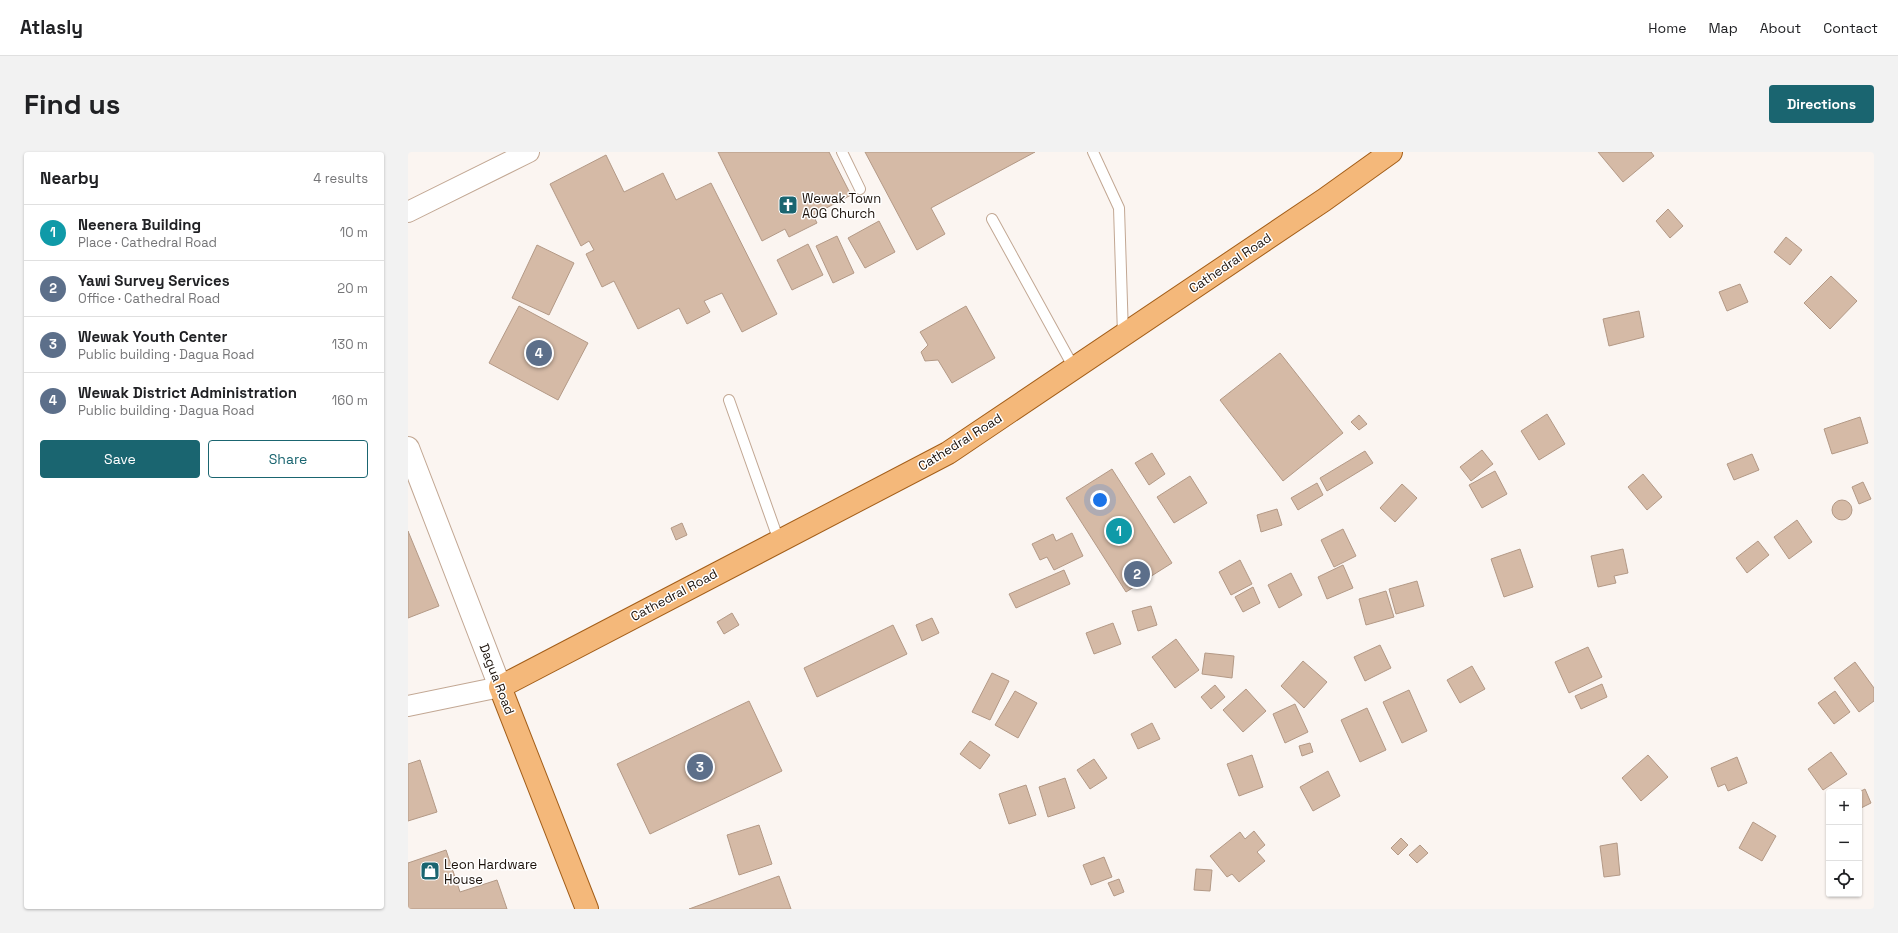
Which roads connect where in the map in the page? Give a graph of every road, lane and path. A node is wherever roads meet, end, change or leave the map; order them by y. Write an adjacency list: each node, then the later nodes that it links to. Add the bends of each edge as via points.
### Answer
1 (529, 152): 6 (street)
2 (842, 152): 5 (lane)
3 (1093, 152): 8 (lane, via 1119,208)
4 (1391, 152): 8 (main road, Cathedral Road)
5 (860, 188)
6 (408, 212)
7 (992, 219): 9 (lane)
8 (1123, 335): 9 (main road, Cathedral Road)
9 (1074, 368): 12 (main road, Cathedral Road, via 948,453)
10 (729, 400): 12 (lane)
11 (408, 448): 13 (street, Dagua Road)
12 (779, 540): 13 (main road, Cathedral Road)
13 (500, 687): 14 (street); 15 (main road, Dagua Road)
14 (408, 706)
15 (587, 909)

